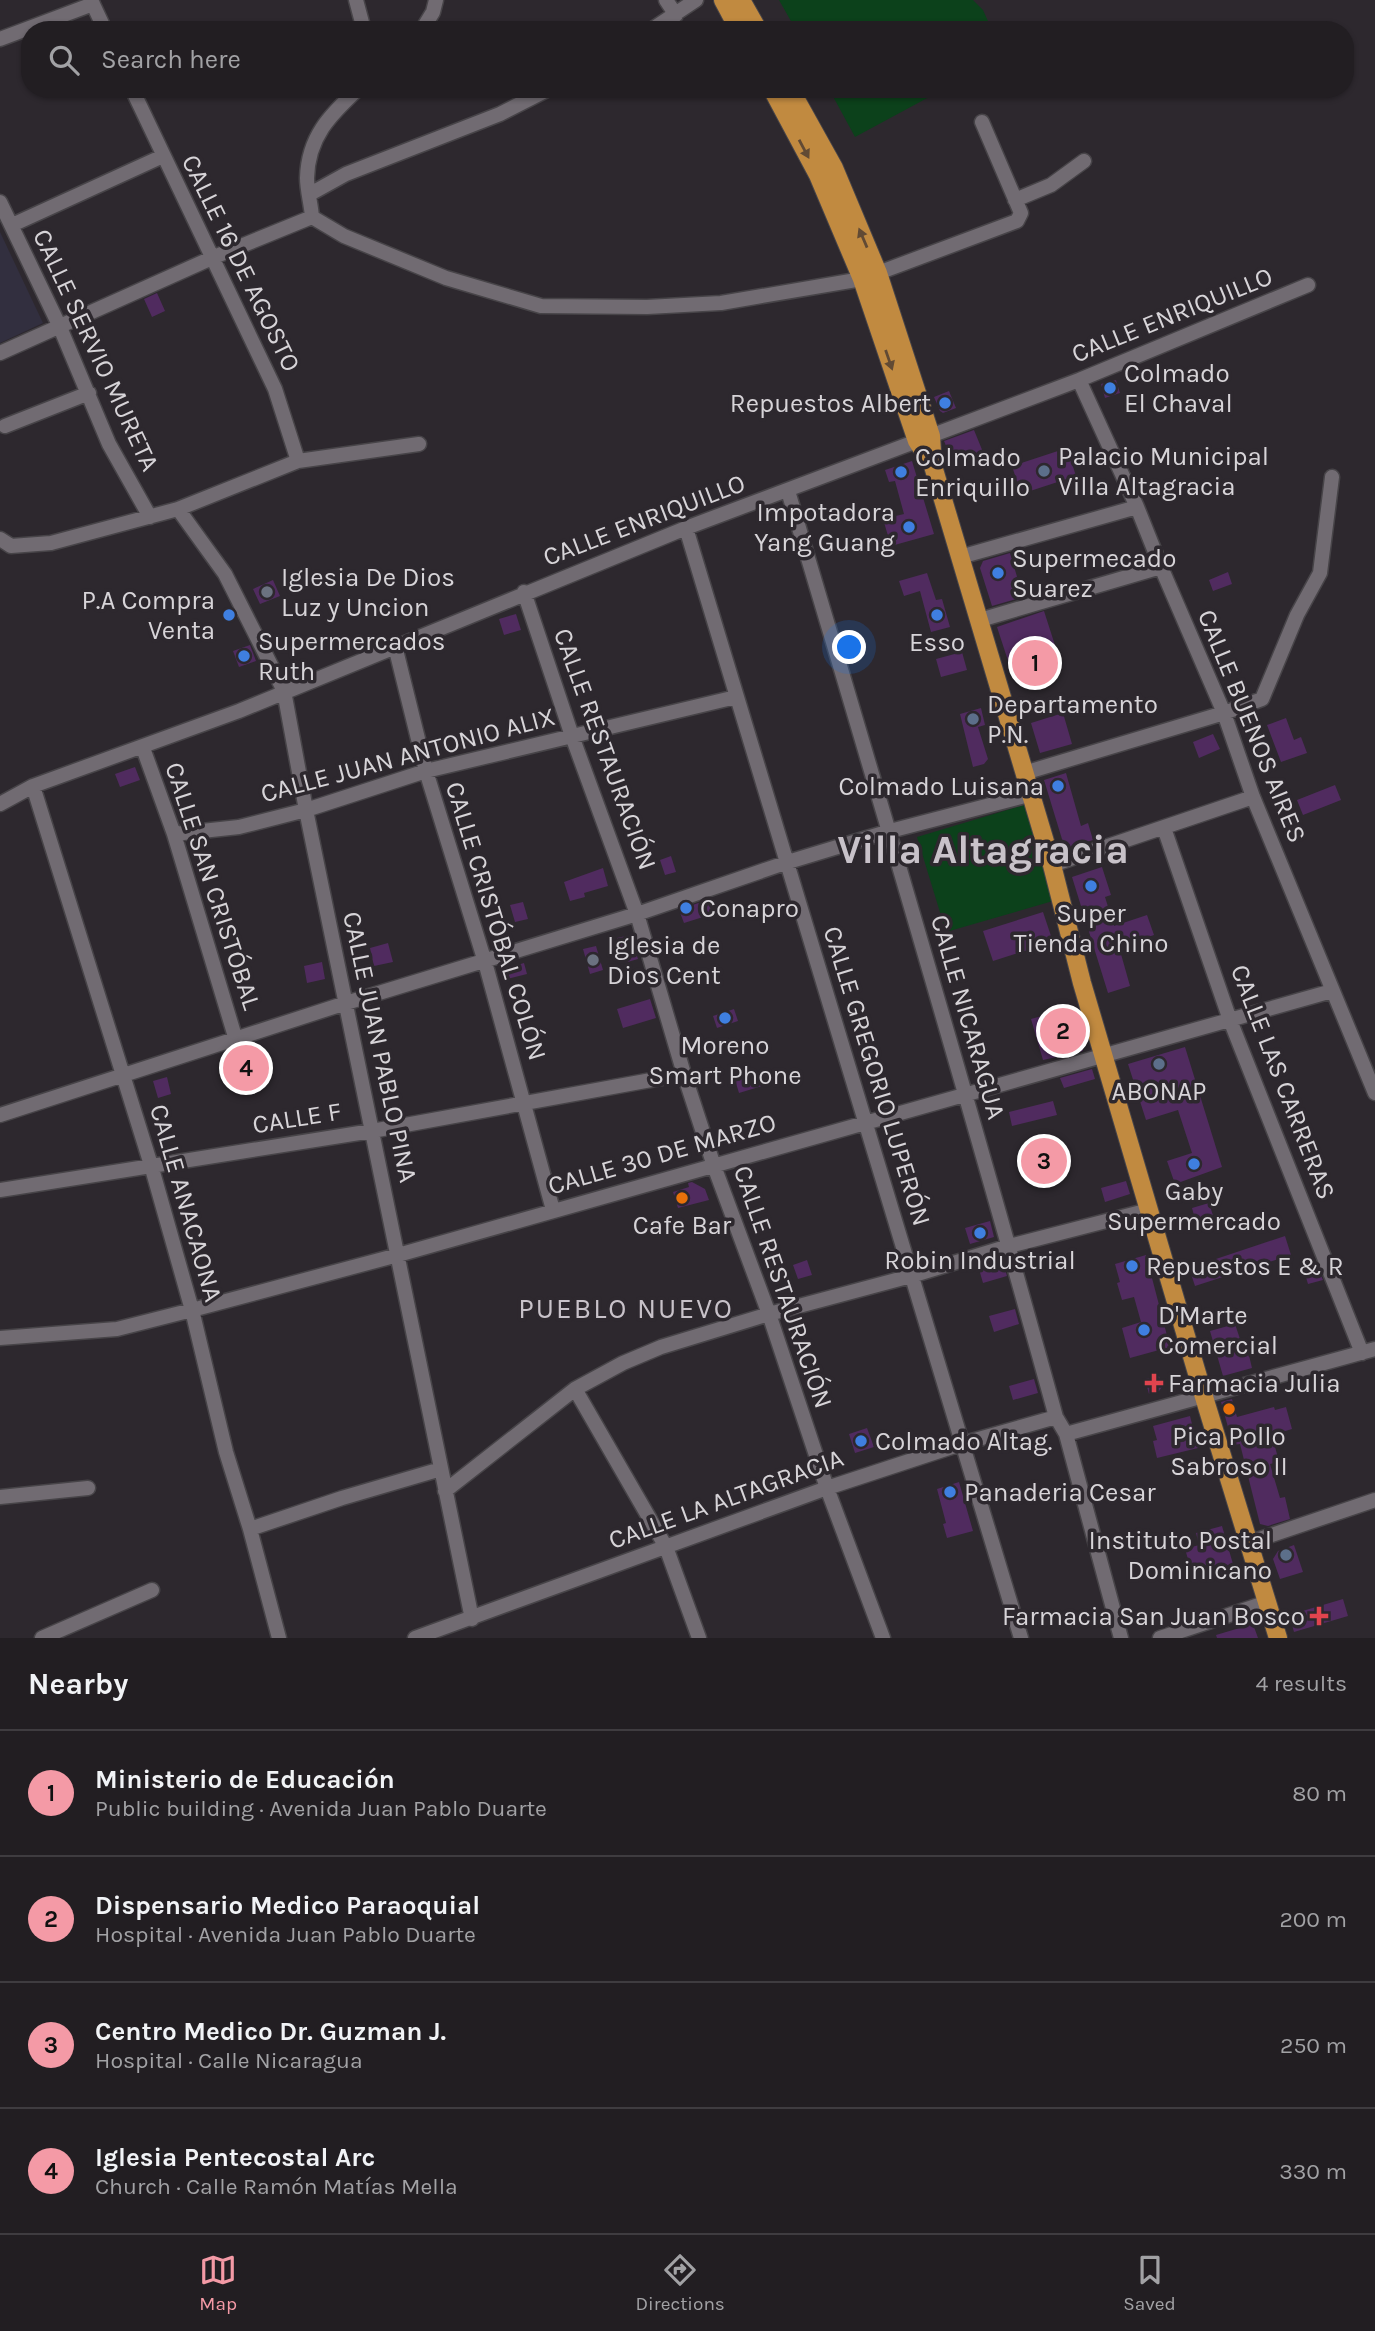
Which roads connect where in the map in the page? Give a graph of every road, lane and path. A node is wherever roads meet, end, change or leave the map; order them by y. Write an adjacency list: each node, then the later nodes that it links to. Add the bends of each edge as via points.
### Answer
1 (356, 0): 11 (street)
2 (436, 0): 12 (street)
3 (666, 0): 8 (street)
4 (696, 0): 8 (street)
5 (723, 0): 14 (main road)
6 (741, 0): 15 (main road)
7 (92, 2): 9 (street); 10 (street)
8 (676, 15): 13 (street)
9 (45, 21)
10 (101, 21)
11 (362, 21)
12 (428, 21)
13 (666, 21)
14 (734, 21)
15 (753, 21)
16 (21, 31): 17 (street)
17 (0, 39)
18 (136, 98): 24 (street, CALLE 16 DE AGOSTO)
19 (348, 98): 26 (street, via 316,136 307,177)
20 (531, 98): 26 (street, via 346,174)
21 (777, 98): 32 (main road, one-way to 32)
22 (795, 98): 32 (main road, one-way to 22, via 834,168)
23 (982, 122): 27 (street)
24 (163, 156): 30 (street); 31 (street, CALLE 16 DE AGOSTO)
25 (1084, 161): 27 (street, via 1051,185)
26 (310, 194): 29 (street)
27 (1015, 200): 32 (street, via 1021,213 1017,221)
28 (0, 202): 30 (street, CALLE SERVIO MURETA)
29 (313, 217): 31 (street); 32 (street, via 344,236 446,278 541,306 721,303)
30 (12, 225): 34 (street, CALLE SERVIO MURETA)
31 (214, 257): 34 (street); 41 (street, CALLE 16 DE AGOSTO, via 275,389)
32 (870, 276): 39 (main road)
33 (1308, 285): 36 (street, CALLE ENRIQUILLO)
34 (59, 325): 35 (street); 37 (street, CALLE SERVIO MURETA)
35 (0, 353)
36 (1079, 380): 39 (street, CALLE ENRIQUILLO); 44 (street, CALLE BUENOS AIRES)
37 (89, 393): 38 (street); 46 (street, CALLE SERVIO MURETA, via 109,444)
38 (5, 426)
39 (924, 438): 43 (street, CALLE ENRIQUILLO); 49 (main road)
40 (419, 444): 41 (street)
41 (298, 461): 45 (street)
42 (1332, 477): 56 (street, via 1320,573 1262,699)
43 (788, 491): 47 (street, CALLE ENRIQUILLO); 67 (street, CALLE NICARAGUA)
44 (1137, 507): 49 (street); 50 (street, CALLE BUENOS AIRES)
45 (178, 509): 46 (street); 54 (street, CALLE JUAN PABLO PINA, via 225,575)
46 (150, 517): 48 (street, via 51,543 10,545)
47 (686, 528): 51 (street, CALLE ENRIQUILLO); 55 (street, CALLE GREGORIO LUPERÓN)
48 (0, 539)
49 (960, 557): 52 (main road)
50 (1160, 567): 52 (street); 56 (street, CALLE BUENOS AIRES)
51 (524, 592): 53 (street, CALLE ENRIQUILLO); 57 (street, CALLE RESTAURACIÓN)
52 (980, 620): 60 (main road)
53 (395, 646): 54 (street, CALLE ENRIQUILLO); 59 (street, CALLE CRISTÓBAL COLÓN)
54 (284, 691): 58 (street, CALLE ENRIQUILLO); 65 (street, CALLE JUAN PABLO PINA)
55 (736, 697): 57 (street, CALLE JUAN ANTONIO ALIX); 69 (street, CALLE GREGORIO LUPERÓN)
56 (1224, 713): 60 (street); 63 (street, CALLE BUENOS AIRES)
57 (572, 736): 59 (street, CALLE JUAN ANTONIO ALIX); 71 (street, CALLE RESTAURACIÓN)
58 (142, 748): 61 (street, CALLE ENRIQUILLO); 68 (street, CALLE SAN CRISTÓBAL)
59 (426, 771): 65 (street, CALLE JUAN ANTONIO ALIX); 72 (street, CALLE CRISTÓBAL COLÓN)
60 (1024, 773): 62 (main road)
61 (33, 786): 64 (street, CALLE ENRIQUILLO); 79 (street, CALLE ANACAONA)
62 (1029, 794): 67 (street); 70 (main road)
63 (1253, 797): 66 (street); 73 (street, CALLE BUENOS AIRES)
64 (0, 804)
65 (306, 810): 68 (street, CALLE JUAN ANTONIO ALIX, via 239,827); 74 (street, CALLE JUAN PABLO PINA)
66 (1164, 828): 70 (street); 75 (street, CALLE LAS CARRERAS)
67 (890, 831): 69 (street); 81 (street, CALLE NICARAGUA)
68 (174, 834): 76 (street, CALLE SAN CRISTÓBAL)
69 (788, 862): 71 (street); 84 (street, CALLE GREGORIO LUPERÓN)
70 (1052, 865): 77 (main road)
71 (637, 914): 72 (street); 78 (street, CALLE RESTAURACIÓN)
72 (485, 962): 74 (street); 82 (street, CALLE CRISTÓBAL COLÓN)
73 (1332, 991): 75 (street, CALLE 30 DE MARZO); 80 (street, CALLE BUENOS AIRES)
74 (346, 1003): 76 (street); 85 (street, CALLE JUAN PABLO PINA)
75 (1230, 1020): 77 (street, CALLE 30 DE MARZO); 97 (street, CALLE LAS CARRERAS)
76 (236, 1040): 79 (street)
77 (1105, 1056): 81 (street, CALLE 30 DE MARZO); 90 (main road)
78 (684, 1074): 82 (street, CALLE F); 87 (street, CALLE RESTAURACIÓN)
79 (123, 1076): 83 (street); 86 (street, CALLE ANACAONA)
80 (1375, 1093)
81 (965, 1096): 84 (street, CALLE 30 DE MARZO); 91 (street, CALLE NICARAGUA)
82 (524, 1104): 85 (street, CALLE F); 89 (street, CALLE CRISTÓBAL COLÓN)
83 (0, 1115)
84 (866, 1123): 87 (street, CALLE 30 DE MARZO); 93 (street, CALLE GREGORIO LUPERÓN)
85 (372, 1131): 86 (street, CALLE F); 92 (street, CALLE JUAN PABLO PINA)
86 (151, 1166): 88 (street, CALLE F); 94 (street, CALLE ANACAONA)
87 (715, 1166): 89 (street, CALLE 30 DE MARZO); 95 (street, CALLE RESTAURACIÓN)
88 (0, 1190)
89 (553, 1210): 92 (street, CALLE 30 DE MARZO)
90 (1149, 1210): 91 (street); 99 (main road)
91 (1009, 1246): 93 (street); 100 (street, CALLE NICARAGUA)
92 (398, 1255): 94 (street, CALLE 30 DE MARZO); 103 (street, CALLE JUAN PABLO PINA)
93 (911, 1276): 95 (street); 102 (street, CALLE GREGORIO LUPERÓN)
94 (192, 1311): 96 (street, CALLE 30 DE MARZO, via 117,1329); 109 (street, CALLE ANACAONA)
95 (769, 1314): 98 (street, via 661,1347); 105 (street, CALLE RESTAURACIÓN)
96 (0, 1338)
97 (1368, 1351): 99 (street)
98 (575, 1389): 106 (street); 111 (street)
99 (1204, 1397): 101 (street); 110 (main road)
100 (1056, 1417): 101 (street, CALLE NICARAGUA); 102 (street, CALLE LA ALTAGRACIA)
101 (1066, 1434): 121 (street, CALLE NICARAGUA)
102 (961, 1444): 105 (street, CALLE LA ALTAGRACIA); 120 (street, CALLE GREGORIO LUPERÓN)
103 (441, 1469): 106 (street, CALLE JUAN PABLO PINA); 109 (street)
104 (88, 1488): 107 (street)
105 (827, 1488): 111 (street, CALLE LA ALTAGRACIA); 119 (street, CALLE RESTAURACIÓN)
106 (445, 1491): 114 (street, CALLE JUAN PABLO PINA)
107 (0, 1497)
108 (1375, 1500): 110 (street)
109 (250, 1529): 116 (street, CALLE ANACAONA)
110 (1248, 1543): 113 (main road)
111 (666, 1547): 114 (street, CALLE LA ALTAGRACIA); 118 (street)
112 (152, 1590): 115 (street)
113 (1268, 1602): 122 (street); 123 (main road)
114 (472, 1619): 117 (street, CALLE LA ALTAGRACIA)
115 (42, 1638)
116 (279, 1638)
117 (415, 1638)
118 (699, 1638)
119 (883, 1638)
120 (1021, 1638)
121 (1121, 1638)
122 (1160, 1638)
123 (1278, 1638)

